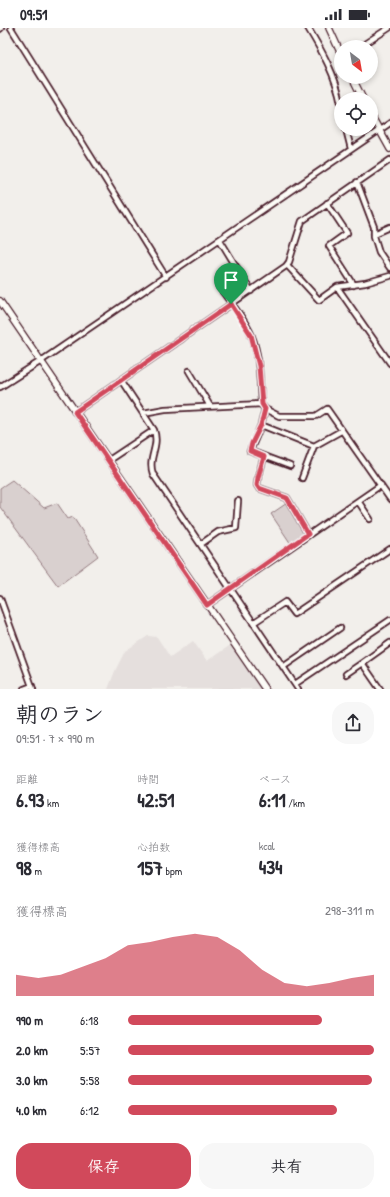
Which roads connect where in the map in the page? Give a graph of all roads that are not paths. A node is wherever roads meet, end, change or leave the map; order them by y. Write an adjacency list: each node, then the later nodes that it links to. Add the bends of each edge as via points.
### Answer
1 (11, 28): 21 (street)
2 (308, 28): 7 (street, via 322,50)
3 (328, 28): 5 (street)
4 (389, 28): 6 (street)
5 (334, 40)
6 (371, 40)
7 (339, 92)
8 (390, 123): 9 (street)
9 (379, 130): 11 (street); 12 (street)
10 (348, 136): 12 (street)
11 (390, 149)
12 (351, 150): 18 (street)
13 (390, 160): 14 (street)
14 (357, 182): 15 (street); 17 (street, via 374,227)
15 (327, 203): 19 (street, via 302,221); 23 (street, via 347,233 329,246)
16 (390, 226): 17 (street)
17 (374, 234): 20 (street, via 379,252)
18 (220, 240): 21 (street); 26 (street)
19 (287, 265): 24 (street, via 319,300); 26 (street)
20 (390, 268)
21 (166, 276): 29 (street)
22 (390, 276): 23 (street)
23 (354, 285): 24 (street)
24 (337, 287): 30 (street)
25 (220, 288): 28 (street)
26 (251, 291): 28 (street)
27 (0, 301): 29 (street)
28 (231, 304): 32 (street); 34 (street, via 251,335 259,366)
29 (41, 361): 33 (street); 37 (street)
30 (390, 364)
31 (189, 371): 35 (street)
32 (122, 380): 37 (street); 38 (street)
33 (0, 386)
34 (262, 404): 35 (street); 36 (street)
35 (210, 406): 38 (street)
36 (265, 409): 39 (street); 41 (street, via 279,416 316,416 327,409)
37 (75, 412): 44 (street)
38 (143, 413): 40 (street)
39 (261, 425): 42 (street); 43 (street, via 250,451)
40 (154, 430): 44 (street); 53 (street, via 157,441 152,457 152,470)
41 (341, 431): 42 (street); 47 (street)
42 (314, 446): 46 (street)
43 (264, 457): 45 (street); 52 (street, via 257,485 287,498)
44 (109, 460): 57 (street)
45 (290, 466)
46 (302, 478)
47 (381, 485): 48 (street); 50 (street)
48 (390, 499)
49 (238, 501): 53 (street, via 236,528 218,532)
50 (358, 501): 51 (street); 52 (street)
51 (370, 519)
52 (308, 534): 55 (street)
53 (201, 544): 55 (street)
54 (390, 549): 59 (street, via 294,614 285,602)
55 (231, 589): 57 (street); 59 (street)
56 (0, 598): 66 (street)
57 (207, 605): 68 (street)
58 (390, 620): 65 (street)
59 (254, 623): 63 (street)
60 (340, 628): 63 (street)
61 (390, 643): 62 (street)
62 (362, 663): 64 (street); 69 (street)
63 (284, 668): 65 (street)
64 (346, 674)
65 (296, 687)
66 (33, 688): 67 (street)
67 (24, 689)
68 (266, 689)
69 (380, 689)

